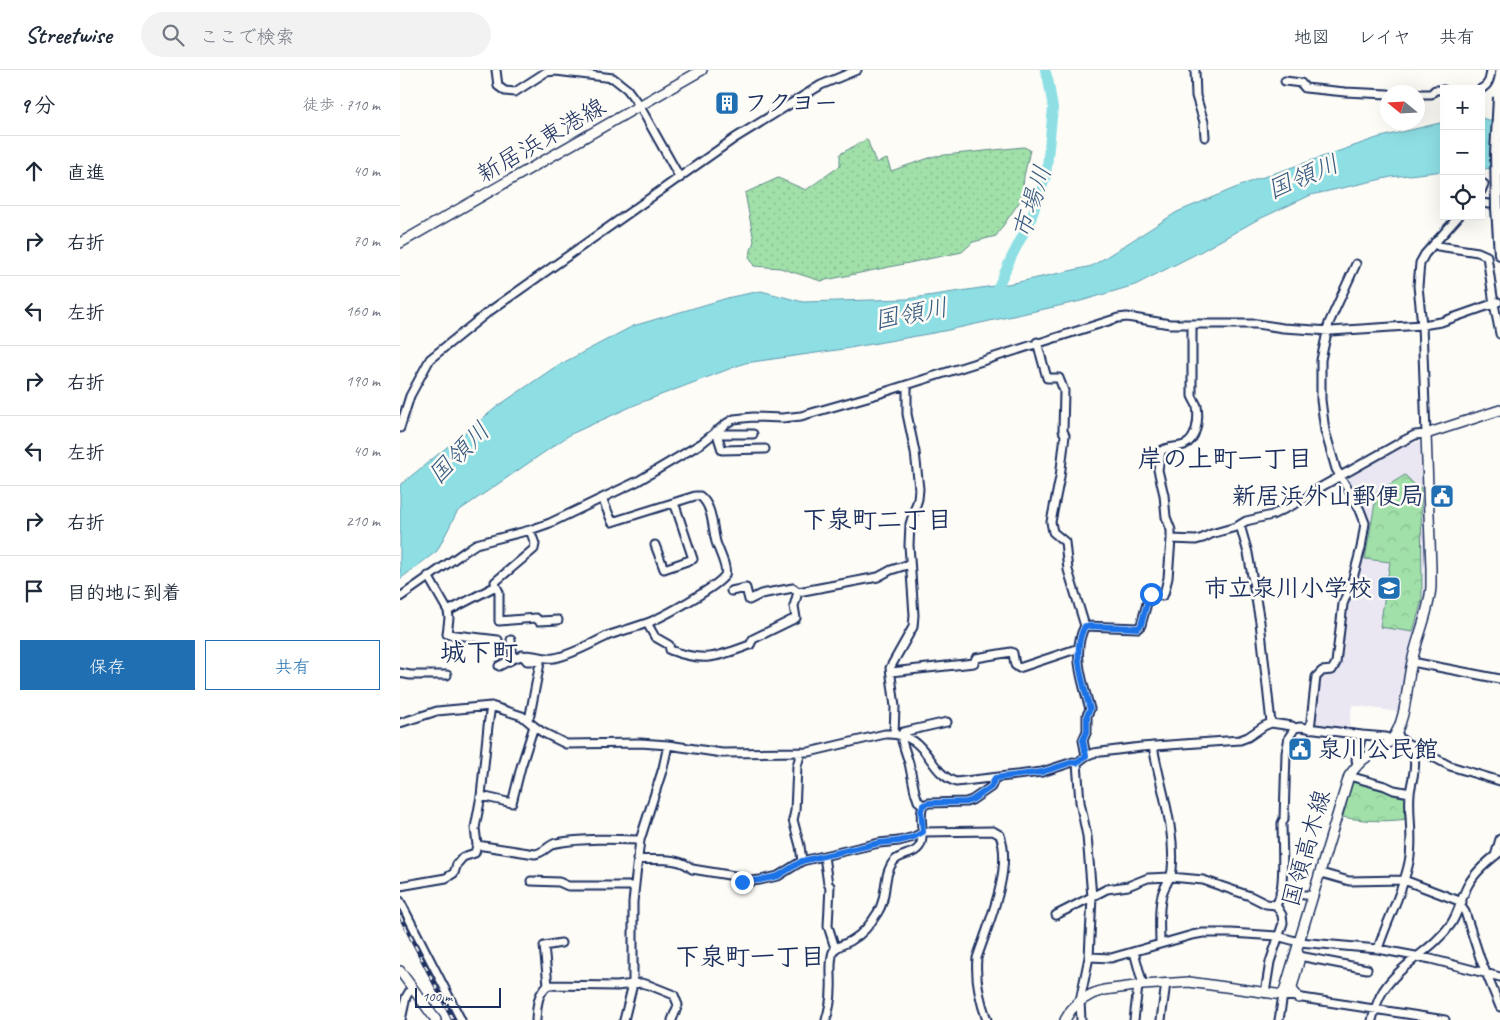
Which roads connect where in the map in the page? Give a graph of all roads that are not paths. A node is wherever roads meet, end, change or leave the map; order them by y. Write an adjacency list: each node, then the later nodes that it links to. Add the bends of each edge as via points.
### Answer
1 (496, 70): 12 (street, via 498,86 504,91 515,92 546,72 613,78 627,89)
2 (702, 70): 12 (main road, 新居浜東港線)
3 (857, 70): 14 (street, via 806,94 735,138)
4 (1195, 70): 13 (street, via 1196,96)
5 (1491, 70): 7 (street)
6 (1285, 81): 10 (street, via 1301,83 1305,88)
7 (1485, 88)
8 (1440, 90): 11 (street)
9 (1499, 93): 16 (highway, bridge)
10 (1380, 94)
11 (1425, 94)
12 (639, 106): 14 (street); 19 (main road, 新居浜東港線)
13 (1205, 137)
14 (680, 178): 30 (street, via 487,313 430,359 410,396)
15 (1485, 204): 16 (street)
16 (1498, 205): 20 (highway)
17 (1455, 220): 18 (street)
18 (1435, 242): 22 (street, via 1438,246 1487,256); 24 (street, via 1422,258 1419,268)
19 (400, 243)
20 (1500, 254)
21 (1356, 264): 25 (street)
22 (1496, 303): 24 (street, via 1441,322); 26 (street)
23 (1192, 324): 25 (street, via 1257,324); 27 (street, via 1118,318); 40 (street, via 1192,396 1197,406 1195,434 1190,442 1164,448 1158,470)
24 (1422, 325): 25 (street); 33 (street)
25 (1327, 331): 35 (street, via 1321,360 1321,400 1324,431)
26 (1500, 334)
27 (1037, 342): 28 (street); 51 (street, via 1047,378 1059,378 1064,391 1065,435 1051,522 1053,532 1065,542 1068,570)
28 (907, 385): 31 (street, via 801,416 741,418 726,423); 42 (street, via 907,414 919,489 910,524)
29 (1500, 410): 33 (main road)
30 (400, 428)
31 (717, 433): 32 (street); 34 (street, via 722,450); 36 (street, via 638,482)
32 (752, 434)
33 (1426, 434): 35 (street, via 1401,442); 57 (main road, 国領高木線, via 1431,588)
34 (765, 449)
35 (1340, 477): 38 (street, via 1272,516 1246,520); 70 (street, via 1365,523 1355,570 1343,604 1336,663 1332,670 1322,671 1316,677)
36 (602, 498): 37 (street, via 612,522); 39 (street)
37 (673, 504): 41 (street, via 693,559 664,569); 50 (street, via 695,496 704,499 726,571 724,577 697,596)
38 (1240, 525): 40 (street, via 1196,540); 67 (street, via 1260,622)
39 (530, 530): 43 (street, via 476,544); 44 (street, via 534,549 496,582)
40 (1171, 539): 51 (street, via 1164,594 1149,596 1141,625 1138,628)
41 (655, 545)
42 (910, 564): 46 (street, via 878,577); 59 (street, via 914,627 892,664)
43 (428, 576): 47 (street); 48 (street)
44 (496, 586): 48 (street); 49 (street, via 499,621)
45 (731, 591): 46 (street, via 746,588 749,600 760,594 793,588)
46 (798, 592): 50 (street, via 794,606 796,618 753,639 750,645 717,657 688,657 670,650 669,645 655,637)
47 (400, 596)
48 (448, 611): 52 (street, via 447,634)
49 (558, 620)
50 (647, 623): 55 (street, via 554,658)
51 (1085, 626): 54 (street)
52 (498, 640)
53 (511, 640): 56 (street)
54 (1078, 649): 59 (street, via 1019,668 1011,652 976,658 974,663); 79 (street, via 1090,709 1083,740)
55 (522, 655): 56 (street); 64 (street, via 527,661 540,663)
56 (513, 659): 58 (street)
57 (1412, 662): 62 (street); 71 (main road, 国領高木線)
58 (499, 666)
59 (891, 672): 72 (street)
60 (400, 673): 61 (street, via 410,676)
61 (447, 675)
62 (1500, 679)
63 (491, 706): 64 (street); 66 (street, via 437,711); 86 (street)
64 (527, 720): 68 (street)
65 (947, 722): 72 (street)
66 (400, 723)
67 (1271, 723): 69 (street); 77 (street, via 1240,740)
68 (534, 726): 76 (street, via 566,744); 86 (street, via 512,803)
69 (1295, 728): 70 (street); 102 (street, via 1289,737 1286,753)
70 (1310, 729): 73 (street)
71 (1397, 732): 74 (main road, 国領高木線); 75 (street)
72 (898, 735): 78 (street, via 885,734); 83 (street, via 918,744 950,780); 87 (street, via 909,763 914,792)
73 (1362, 735): 74 (street); 81 (street)
74 (1391, 740): 81 (main road, 国領高木線)
75 (1405, 742): 84 (street, via 1450,766); 85 (street, via 1415,760)
76 (668, 745): 78 (street, via 722,753); 90 (street)
77 (1153, 746): 79 (street); 97 (street, via 1168,812 1172,844)
78 (801, 752): 95 (street, via 793,820)
79 (1086, 756): 80 (street)
80 (1077, 763): 83 (street, via 1042,772); 104 (street)
81 (1357, 765): 82 (main road, 国領高木線)
82 (1348, 776): 85 (street); 96 (main road, 国領高木線)
83 (995, 778): 87 (street, via 991,787 972,800)
84 (1500, 781)
85 (1410, 792): 99 (street, via 1412,843)
86 (481, 796): 91 (street, via 475,828)
87 (923, 805): 88 (street)
88 (923, 832): 93 (street, via 899,841); 112 (street, via 917,850 898,857 892,863 879,911 854,940); 141 (street, via 993,832 1000,835 1003,842 1003,877 976,969)
89 (1500, 839): 92 (street)
90 (640, 840): 91 (street, via 593,839 553,843 535,854); 94 (street)
91 (477, 845): 100 (street, via 475,853 463,857 446,878)
92 (1497, 854): 106 (street, via 1477,872)
93 (824, 856): 95 (street); 112 (street, via 830,886 828,926)
94 (637, 859): 95 (street, via 678,861 692,869 741,877 742,882 778,876); 101 (street)
95 (802, 861)
96 (1321, 873): 99 (street, via 1349,881); 103 (main road, 国領高木線)
97 (1171, 877): 104 (street, via 1148,878 1128,886 1107,889); 107 (street, via 1203,880); 111 (street, via 1162,894)
98 (531, 880): 101 (street, via 559,882 568,886)
99 (1404, 880): 106 (street); 114 (street)
100 (400, 886)
101 (634, 886): 123 (street)
102 (1280, 892): 103 (street); 107 (street)
103 (1314, 896): 113 (main road, 国領高木線)
104 (1092, 897): 108 (street); 117 (street)
105 (400, 901): 136 (street)
106 (1461, 904): 116 (street, via 1451,924); 120 (street)
107 (1276, 905): 109 (street, via 1282,915)
108 (1056, 915)
109 (1277, 936): 111 (street, via 1203,933); 113 (street); 127 (street)
110 (560, 943): 124 (street, via 544,946)
111 (1160, 944): 115 (street)
112 (835, 948): 140 (street)
113 (1298, 949): 114 (street); 118 (street); 128 (main road, 国領高木線); 129 (main road, via 1292,987)
114 (1378, 949): 116 (street)
115 (1134, 952): 117 (street, via 1111,958); 125 (street)
116 (1419, 956): 120 (street); 132 (street, via 1392,979)
117 (1089, 957): 130 (street)
118 (1368, 969)
119 (400, 971): 126 (main road)
120 (1486, 973): 121 (street); 131 (street)
121 (1500, 977)
122 (1166, 982): 125 (main road); 127 (main road); 145 (street)
123 (633, 984): 124 (street); 138 (street); 139 (street, via 649,985 674,996 678,1005)
124 (548, 985): 137 (street, via 539,996)
125 (1141, 985): 130 (main road, via 1104,990); 144 (street)
126 (412, 987): 134 (street, via 406,997); 135 (main road)
127 (1265, 992): 128 (main road)
128 (1283, 995): 129 (street); 146 (street)
129 (1299, 998): 132 (street)
130 (1080, 1001): 142 (main road); 143 (street)
131 (1500, 1007)
132 (1375, 1009): 133 (street); 147 (street)
133 (1403, 1017): 148 (street)
134 (401, 1020)
135 (436, 1020)
136 (461, 1020)
137 (536, 1020)
138 (624, 1020)
139 (672, 1020)
140 (826, 1020)
141 (988, 1020)
142 (1065, 1020)
143 (1081, 1020)
144 (1134, 1020)
145 (1161, 1020)
146 (1280, 1020)
147 (1372, 1020)
148 (1445, 1020)

